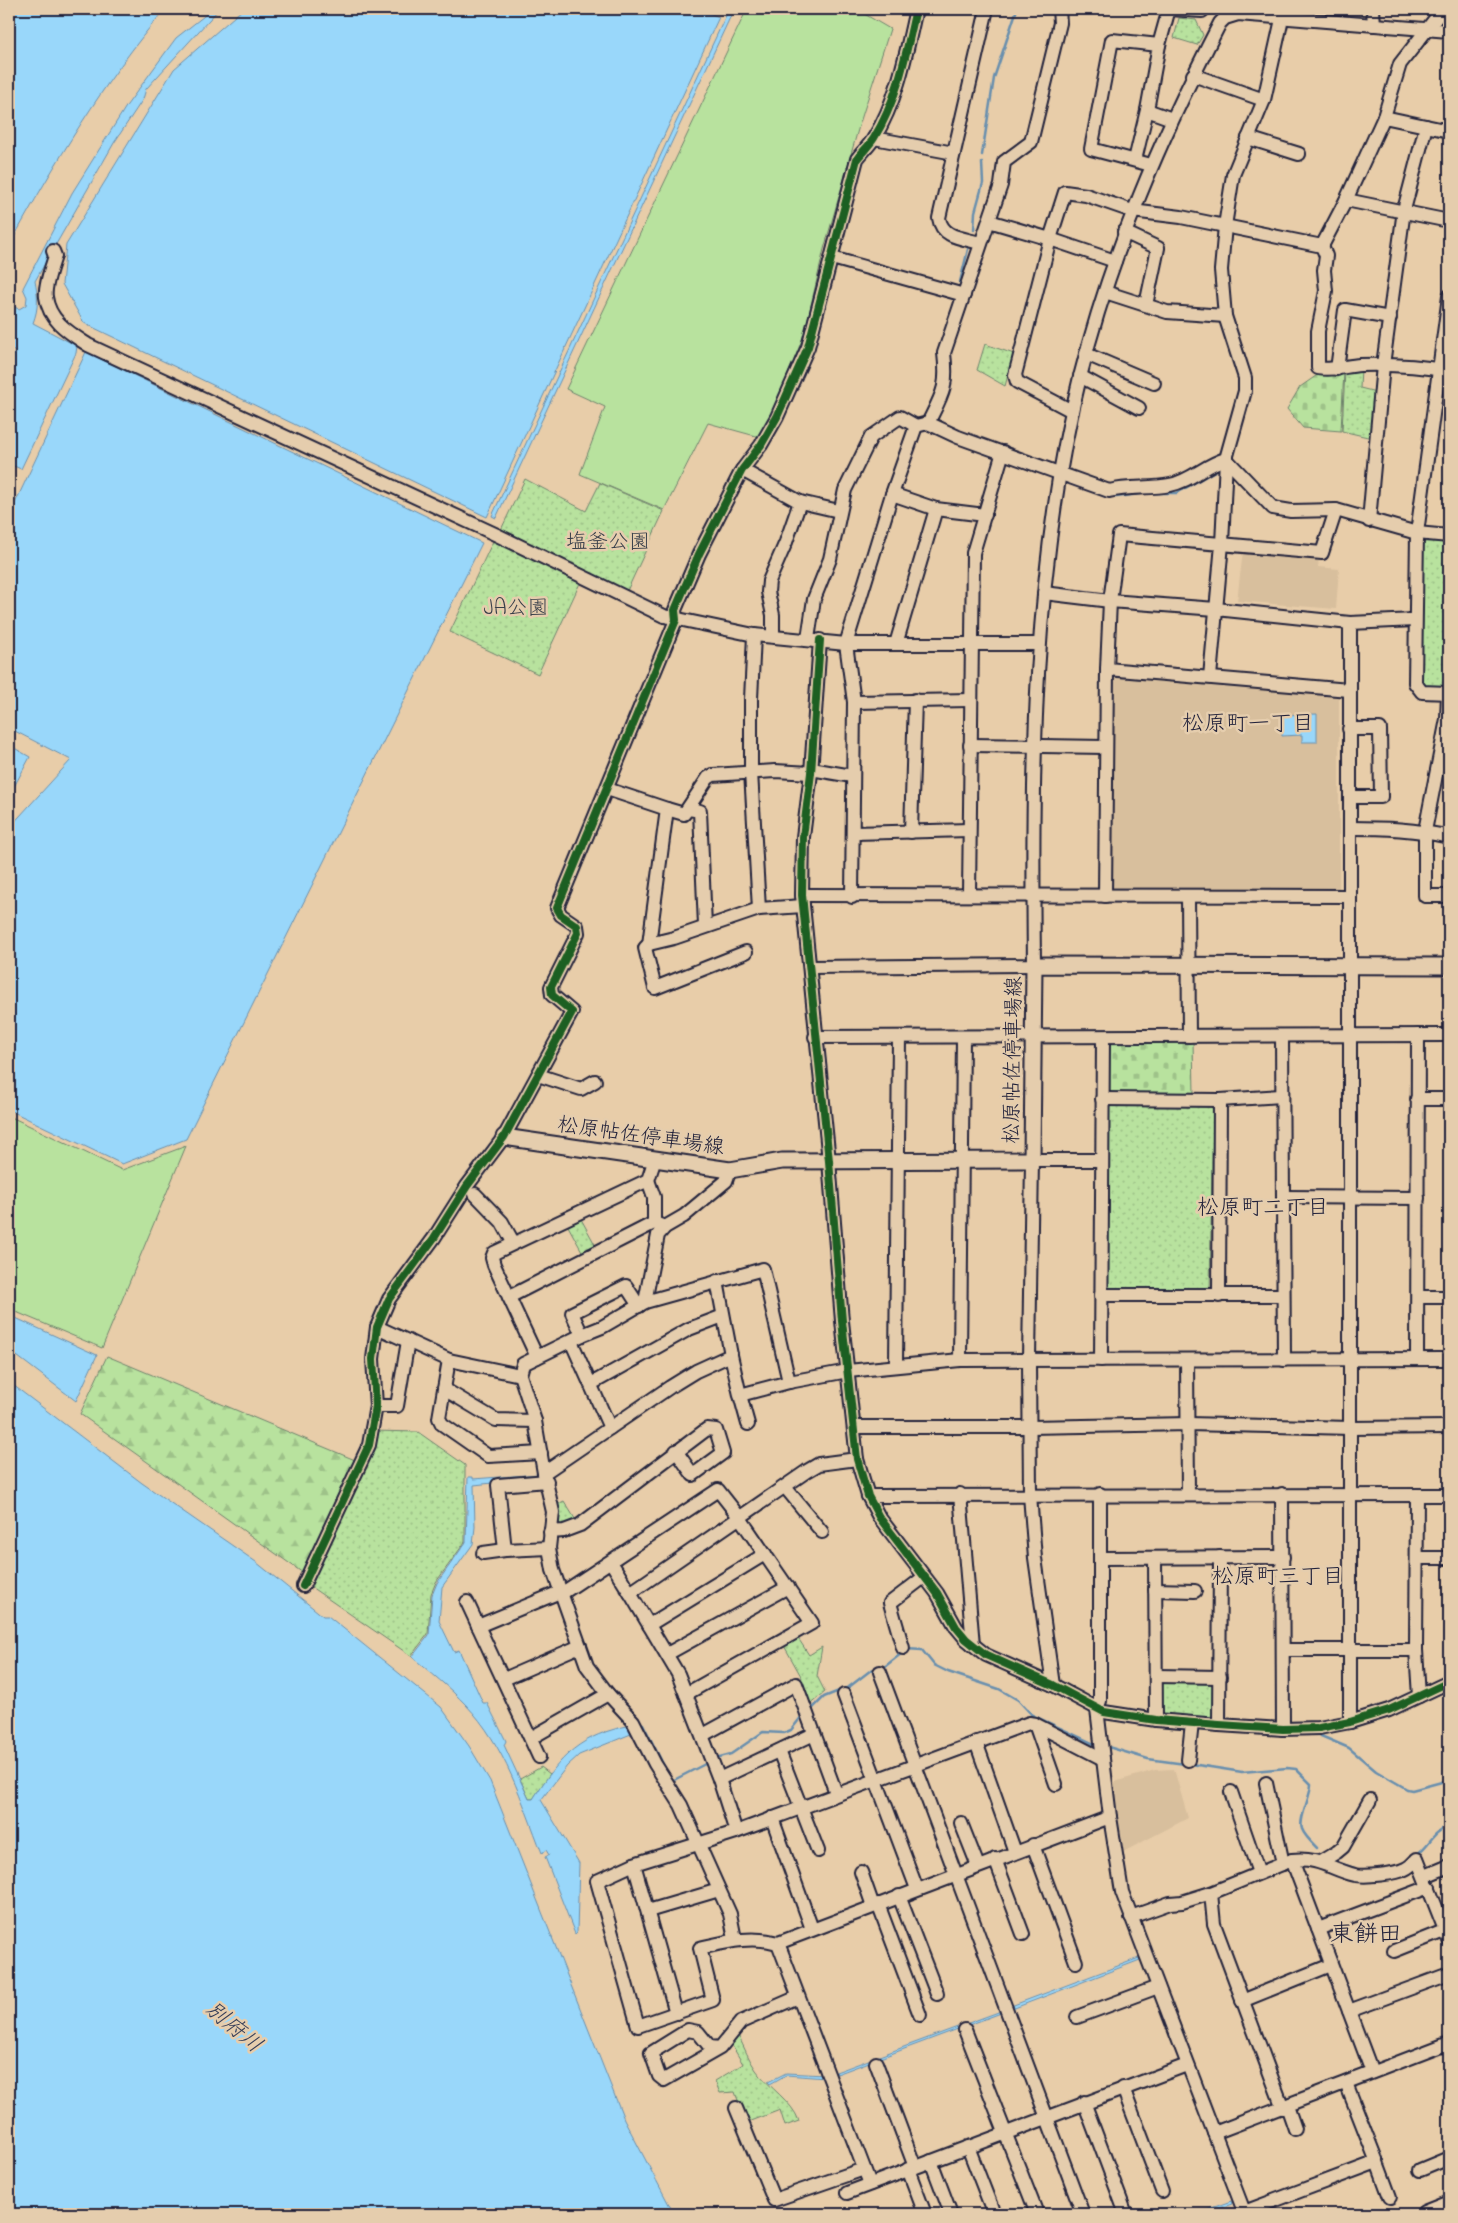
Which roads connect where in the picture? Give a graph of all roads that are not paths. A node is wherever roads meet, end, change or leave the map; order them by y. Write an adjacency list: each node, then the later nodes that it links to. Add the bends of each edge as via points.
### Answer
1 (916, 9): 20 (street, via 903,68)
2 (987, 9): 22 (street)
3 (1059, 9): 29 (street, via 1060,23 1031,142 1004,162 1001,185)
4 (1169, 9): 7 (street); 12 (street)
5 (1374, 9): 9 (street)
6 (1443, 9): 10 (street)
7 (1202, 11)
8 (1283, 13): 9 (street); 13 (street, via 1238,14 1225,18); 14 (street)
9 (1374, 25): 10 (street)
10 (1427, 30): 11 (street); 16 (street, via 1400,64)
11 (1449, 31)
12 (1160, 45): 15 (street); 24 (street, via 1112,40 1091,149)
13 (1193, 75): 14 (street); 17 (street)
14 (1264, 100): 21 (street)
15 (1147, 110): 17 (street); 24 (street)
16 (1384, 117): 18 (street); 26 (street)
17 (1172, 119): 25 (street)
18 (1426, 126): 19 (street); 27 (street)
19 (1449, 131)
20 (874, 138): 22 (street); 37 (street, via 857,159)
21 (1248, 138): 23 (street); 31 (street, via 1233,175)
22 (954, 153): 34 (street, via 939,218 940,227 947,234)
23 (1299, 154)
24 (1135, 160): 25 (street)
25 (1151, 165): 28 (street)
26 (1346, 200): 27 (street); 35 (street)
27 (1404, 210): 30 (street); 44 (street)
28 (1132, 211): 31 (street); 32 (street); 33 (street, via 1086,195 1065,192)
29 (989, 221): 33 (street); 34 (street)
30 (1449, 221)
31 (1225, 226): 35 (street); 43 (street, via 1221,270)
32 (1124, 232): 38 (street); 42 (street, via 1158,248)
33 (1050, 239): 38 (street); 52 (street, via 1015,375 1017,382)
34 (980, 243): 40 (street)
35 (1322, 246): 47 (street, via 1326,256 1326,291 1318,331 1318,368)
36 (53, 251): 71 (street, via 55,256 45,296 51,315 88,345)
37 (832, 258): 40 (street); 56 (street, via 808,347 777,417)
38 (1114, 261): 39 (street)
39 (1105, 292): 42 (street); 45 (street)
40 (964, 295): 53 (street, via 944,353 947,377 943,395)
41 (1449, 296): 48 (street)
42 (1146, 305): 43 (street, via 1168,312)
43 (1225, 316): 55 (street, via 1245,378 1246,391)
44 (1390, 318): 46 (street); 47 (street, via 1345,310)
45 (1086, 354): 49 (street); 50 (street)
46 (1383, 365): 47 (street); 48 (street); 64 (street)
47 (1337, 369)
48 (1444, 370): 65 (street)
49 (1080, 376): 51 (street); 52 (street)
50 (1154, 382)
51 (1139, 408)
52 (1072, 411): 57 (street)
53 (922, 425): 54 (street); 58 (street); 62 (street, via 900,417 871,437 845,490)
54 (1002, 452): 57 (street); 63 (street)
55 (1226, 459): 57 (street, via 1170,486 1109,491); 61 (street, via 1273,508); 67 (street)
56 (742, 470): 59 (street); 71 (street, via 696,562 675,610)
57 (1060, 475): 68 (street)
58 (892, 494): 60 (street); 78 (street)
59 (800, 502): 62 (street); 75 (street, via 769,581)
60 (936, 509): 63 (street); 79 (street)
61 (1336, 510): 64 (street); 67 (street, via 1322,553)
62 (839, 511): 76 (street, via 830,559 814,599)
63 (985, 515): 77 (street, via 972,553)
64 (1368, 521): 65 (street)
65 (1417, 533): 66 (street); 72 (street)
66 (1449, 536)
67 (1222, 544): 69 (street, via 1119,535); 70 (street)
68 (1044, 593): 69 (street); 80 (street)
69 (1110, 601): 70 (street); 81 (street)
70 (1216, 609): 73 (street); 82 (street)
71 (676, 620): 74 (street); 96 (street)
72 (1415, 620): 73 (street); 84 (street, via 1415,684 1422,692)
73 (1350, 624): 83 (street)
74 (754, 635): 75 (street); 94 (street)
75 (773, 636): 76 (street)
76 (814, 640): 78 (street); 93 (street)
77 (971, 643): 79 (street); 80 (street); 86 (street)
78 (846, 644): 79 (street); 87 (street)
79 (896, 644)
80 (1039, 644): 91 (street)
81 (1107, 669): 82 (street); 92 (street)
82 (1210, 677): 83 (street)
83 (1349, 690): 88 (street)
84 (1448, 693): 89 (street)
85 (915, 700): 86 (street); 87 (street); 103 (street)
86 (971, 700): 90 (street)
87 (854, 702): 95 (street)
88 (1349, 729): 97 (street); 97 (street, via 1380,729 1381,797)
89 (1446, 743): 102 (street)
90 (970, 746): 91 (street); 101 (street)
91 (1036, 746): 92 (street); 107 (street)
92 (1105, 747): 109 (street)
93 (811, 771): 94 (street); 95 (street); 113 (street, via 803,837)
94 (751, 772): 98 (street, via 713,775); 114 (street)
95 (852, 776): 104 (street)
96 (607, 789): 99 (street); 133 (street, via 557,908 561,915 577,926 578,933 551,988 552,995 572,1012)
97 (1350, 797): 100 (street)
98 (689, 808): 99 (street, via 684,814); 115 (street, via 700,811)
99 (667, 809): 116 (street)
100 (1350, 828): 102 (street); 111 (street)
101 (969, 830): 103 (street); 106 (street)
102 (1426, 831): 105 (street); 112 (street, via 1425,896)
103 (911, 832): 104 (street)
104 (854, 833): 108 (street)
105 (1449, 838)
106 (969, 894): 107 (street); 108 (street)
107 (1033, 895): 109 (street); 118 (street)
108 (852, 896): 113 (street)
109 (1105, 896): 110 (street)
110 (1188, 896): 111 (street); 117 (street)
111 (1350, 896): 120 (street)
112 (1449, 896)
113 (802, 901): 114 (street); 122 (street)
114 (759, 909): 115 (street)
115 (705, 926): 116 (street)
116 (649, 944): 119 (street, via 645,948 655,988 747,948)
117 (1188, 964): 118 (main road, 松原帖佐停車場線); 120 (main road, 松原帖佐停車場線); 129 (street)
118 (1034, 965): 122 (street); 128 (main road, 松原帖佐停車場線)
119 (746, 966)
120 (1349, 966): 121 (main road, 松原帖佐停車場線); 123 (street)
121 (1449, 966)
122 (810, 967): 131 (street)
123 (1349, 1035): 124 (street); 130 (street); 151 (street)
124 (1418, 1035): 125 (street); 136 (street)
125 (1449, 1035)
126 (899, 1036): 127 (street); 131 (street); 145 (street)
127 (963, 1036): 128 (street); 146 (street)
128 (1034, 1036): 132 (street); 143 (main road, 松原帖佐停車場線)
129 (1189, 1036): 130 (street); 132 (street)
130 (1282, 1036): 135 (street)
131 (815, 1037): 142 (street)
132 (1103, 1037): 137 (street)
133 (538, 1075): 134 (street, via 581,1088); 140 (street)
134 (595, 1081)
135 (1281, 1096): 139 (street); 150 (street)
136 (1417, 1098): 138 (street); 152 (street)
137 (1102, 1099): 139 (street); 144 (street)
138 (1449, 1099)
139 (1220, 1100): 157 (street)
140 (504, 1137): 141 (main road, 松原帖佐停車場線); 164 (street, via 389,1299)
141 (655, 1160): 147 (main road, 松原帖佐停車場線); 148 (street)
142 (829, 1160): 145 (main road, 松原帖佐停車場線); 147 (main road, 松原帖佐停車場線, via 782,1161); 179 (street)
143 (1032, 1160): 144 (street); 146 (main road, 松原帖佐停車場線); 174 (street)
144 (1102, 1160): 156 (street)
145 (898, 1161): 146 (main road, 松原帖佐停車場線); 178 (street)
146 (962, 1161): 173 (street)
147 (730, 1170): 153 (street, via 726,1181 684,1216)
148 (648, 1180): 153 (street); 154 (street)
149 (475, 1194): 154 (street, via 502,1222)
150 (1283, 1197): 151 (street); 158 (street)
151 (1350, 1198): 152 (street); 169 (street)
152 (1418, 1198): 160 (street)
153 (659, 1225): 159 (street); 162 (street)
154 (514, 1242): 159 (street, via 494,1252 492,1258)
155 (717, 1281): 162 (street); 163 (street); 181 (street, via 763,1269)
156 (1101, 1295): 157 (street); 175 (street)
157 (1219, 1296): 158 (street)
158 (1282, 1296): 177 (street)
159 (509, 1297): 168 (street)
160 (1418, 1297): 161 (street); 170 (street)
161 (1449, 1297)
162 (642, 1304): 165 (street, via 602,1328); 165 (street, via 626,1286 572,1313)
163 (723, 1316): 167 (street); 182 (street, via 689,1329)
164 (377, 1327): 166 (street); 185 (street, via 373,1359)
165 (577, 1338): 168 (street); 182 (street)
166 (408, 1341): 172 (street); 185 (street, via 397,1406)
167 (731, 1355): 184 (street); 191 (street, via 696,1371)
168 (537, 1357): 180 (street, via 523,1364)
169 (1349, 1359): 170 (street); 177 (street); 193 (street)
170 (1417, 1359): 171 (street)
171 (1449, 1359)
172 (449, 1360): 180 (street); 183 (street)
173 (960, 1360): 174 (street); 178 (street)
174 (1029, 1360): 175 (street); 192 (street)
175 (1101, 1360): 176 (street)
176 (1187, 1360): 177 (street); 188 (street)
177 (1284, 1360)
178 (896, 1366): 179 (street)
179 (848, 1371): 181 (street); 189 (street)
180 (520, 1375): 186 (street)
181 (789, 1382): 184 (street)
182 (591, 1384): 191 (street)
183 (444, 1389): 186 (street, via 496,1420); 195 (street, via 439,1418 442,1424 488,1456)
184 (740, 1395): 187 (street)
185 (376, 1406): 223 (street, via 369,1445)
186 (535, 1421): 195 (street)
187 (748, 1424)
188 (1189, 1424): 192 (street); 193 (street); 201 (street)
189 (854, 1427): 192 (street); 196 (street)
190 (1449, 1427): 193 (street)
191 (610, 1428): 197 (street)
192 (1030, 1428): 204 (street)
193 (1350, 1428): 203 (street)
194 (676, 1451): 209 (street, via 580,1525 564,1532)
195 (541, 1453): 197 (street)
196 (857, 1459): 198 (street, via 819,1464); 207 (street)
197 (546, 1477): 209 (street, via 553,1512); 212 (street, via 498,1485)
198 (785, 1486): 208 (street); 210 (street)
199 (960, 1494): 204 (street); 207 (street); 232 (street)
200 (1100, 1494): 201 (street); 204 (street); 217 (street)
201 (1188, 1494): 202 (street)
202 (1282, 1494): 203 (street); 216 (street)
203 (1351, 1494): 205 (street); 235 (street)
204 (1030, 1495): 244 (street, via 1035,1558)
205 (1418, 1495): 206 (street); 219 (street)
206 (1449, 1495)
207 (868, 1496): 222 (street, via 879,1517)
208 (740, 1518): 214 (street); 221 (street, via 718,1490); 228 (street)
209 (550, 1532): 211 (street)
210 (822, 1532)
211 (549, 1548): 212 (street); 227 (street)
212 (505, 1550): 213 (street)
213 (483, 1553)
214 (765, 1554): 224 (street); 230 (street)
215 (1220, 1557): 216 (street); 218 (street); 241 (street)
216 (1283, 1557): 236 (street)
217 (1101, 1558): 218 (street); 249 (street, via 1100,1701)
218 (1155, 1558): 225 (street)
219 (1417, 1558): 220 (street); 237 (street)
220 (1449, 1558)
221 (611, 1562): 227 (street); 228 (street)
222 (924, 1577): 232 (street, via 938,1593 956,1627); 234 (street, via 890,1602)
223 (303, 1586)
224 (788, 1588): 238 (street); 246 (street, via 812,1623)
225 (1155, 1590): 226 (street); 240 (street)
226 (1195, 1591)
227 (561, 1593): 231 (street); 233 (street)
228 (630, 1593): 230 (street)
229 (467, 1602): 231 (street)
230 (649, 1625): 238 (street)
231 (478, 1626): 242 (street)
232 (973, 1645): 244 (street, via 986,1655)
233 (580, 1646): 242 (street); 245 (street, via 587,1666)
234 (903, 1648)
235 (1350, 1649): 236 (street); 237 (street); 251 (street)
236 (1283, 1650): 255 (street)
237 (1416, 1650): 248 (street)
238 (667, 1654): 246 (street)
239 (880, 1672): 264 (street)
240 (1156, 1676): 241 (street); 250 (street)
241 (1220, 1677): 254 (street)
242 (504, 1679): 258 (street)
243 (1449, 1682): 248 (street)
244 (1054, 1685): 249 (street)
245 (608, 1694): 258 (street); 277 (street, via 633,1721)
246 (686, 1694): 257 (street)
247 (844, 1695): 266 (street)
248 (1419, 1696): 251 (street, via 1389,1710)
249 (1097, 1709): 250 (street); 262 (street)
250 (1156, 1720): 252 (street)
251 (1350, 1722): 255 (street, via 1319,1728)
252 (1192, 1723): 254 (street); 263 (street)
253 (1035, 1724): 259 (street, via 1029,1723); 262 (street); 268 (street)
254 (1219, 1725): 255 (street)
255 (1283, 1729)
256 (814, 1734): 257 (street, via 796,1684); 260 (street); 270 (street)
257 (702, 1735): 265 (street)
258 (531, 1738): 261 (street)
259 (976, 1742): 264 (street); 280 (street)
260 (778, 1751): 265 (street); 272 (street)
261 (539, 1757)
262 (1103, 1759): 273 (street)
263 (1188, 1760)
264 (914, 1765): 266 (street); 289 (street)
265 (719, 1779): 276 (street)
266 (876, 1779): 270 (street); 291 (street)
267 (1266, 1783): 282 (street)
268 (1056, 1784)
269 (1231, 1792): 288 (street)
270 (836, 1793): 272 (street)
271 (1370, 1800): 283 (street, via 1343,1847)
272 (800, 1807): 274 (street); 279 (street)
273 (1110, 1816): 278 (street); 297 (street, via 1122,1892)
274 (772, 1818): 276 (street); 298 (street)
275 (962, 1823): 285 (street)
276 (736, 1832): 277 (street)
277 (700, 1845): 284 (street); 292 (street)
278 (1033, 1845): 280 (street); 305 (street)
279 (818, 1851)
280 (1015, 1852): 281 (street)
281 (995, 1859): 285 (street); 301 (street)
282 (1288, 1862): 283 (street, via 1308,1859); 288 (street); 299 (street)
283 (1322, 1862): 290 (street, via 1358,1875 1397,1872 1417,1859)
284 (634, 1864): 296 (street); 313 (street, via 597,1881 638,2026)
285 (978, 1866): 289 (street)
286 (1449, 1866): 290 (street)
287 (861, 1872): 295 (street)
288 (1260, 1873): 293 (street)
289 (955, 1874): 291 (street); 327 (street)
290 (1427, 1881): 299 (street); 300 (street)
291 (917, 1889): 294 (street)
292 (719, 1890): 296 (street); 302 (street, via 730,1914)
293 (1211, 1893): 297 (street, via 1170,1903); 311 (street, via 1214,1924)
294 (899, 1896): 295 (street); 309 (street)
295 (876, 1905): 298 (street); 314 (street)
296 (648, 1911): 313 (street)
297 (1131, 1918): 308 (street)
298 (812, 1929): 303 (street)
299 (1318, 1929): 306 (street)
300 (1448, 1933): 304 (street)
301 (1023, 1934)
302 (735, 1939): 303 (street); 313 (street, via 700,1948 713,2000)
303 (778, 1943): 310 (street)
304 (1394, 1951)
305 (1076, 1962)
306 (1331, 1965): 311 (street); 312 (street)
307 (1449, 1974): 312 (street)
308 (1158, 1987): 315 (street); 320 (street)
309 (937, 1994)
310 (798, 1996): 318 (street, via 741,2022); 336 (street)
311 (1242, 2000): 325 (street)
312 (1349, 2011): 321 (street)
313 (676, 2013)
314 (920, 2015)
315 (1077, 2017)
316 (965, 2030): 330 (street)
317 (1449, 2043): 321 (street)
318 (720, 2048): 318 (street, via 664,2080 659,2076 651,2053 688,2030 698,2032 710,2047)
319 (876, 2063): 335 (street)
320 (1187, 2065): 323 (street); 329 (street)
321 (1372, 2072): 322 (street)
322 (1346, 2083): 325 (street); 334 (street)
323 (1123, 2088): 324 (street); 339 (street)
324 (1084, 2102): 327 (street); 350 (street)
325 (1285, 2107): 328 (street); 329 (street)
326 (736, 2108): 336 (street, via 774,2200)
327 (1046, 2117): 330 (street); 349 (street)
328 (1295, 2129)
329 (1214, 2133): 344 (street)
330 (1004, 2134): 331 (street); 348 (street)
331 (968, 2147): 333 (street); 347 (street)
332 (1449, 2158): 337 (street)
333 (931, 2161): 335 (street); 346 (street)
334 (1377, 2162): 341 (street); 344 (street)
335 (911, 2168): 338 (street); 345 (street)
336 (864, 2169): 338 (street)
337 (1420, 2170)
338 (870, 2184): 340 (street)
339 (1162, 2191)
340 (847, 2193)
341 (1390, 2196)
342 (1449, 2202): 343 (street)
343 (1424, 2212)
344 (1244, 2213)
345 (925, 2214)
346 (951, 2214)
347 (994, 2214)
348 (1037, 2214)
349 (1083, 2214)
350 (1126, 2214)

